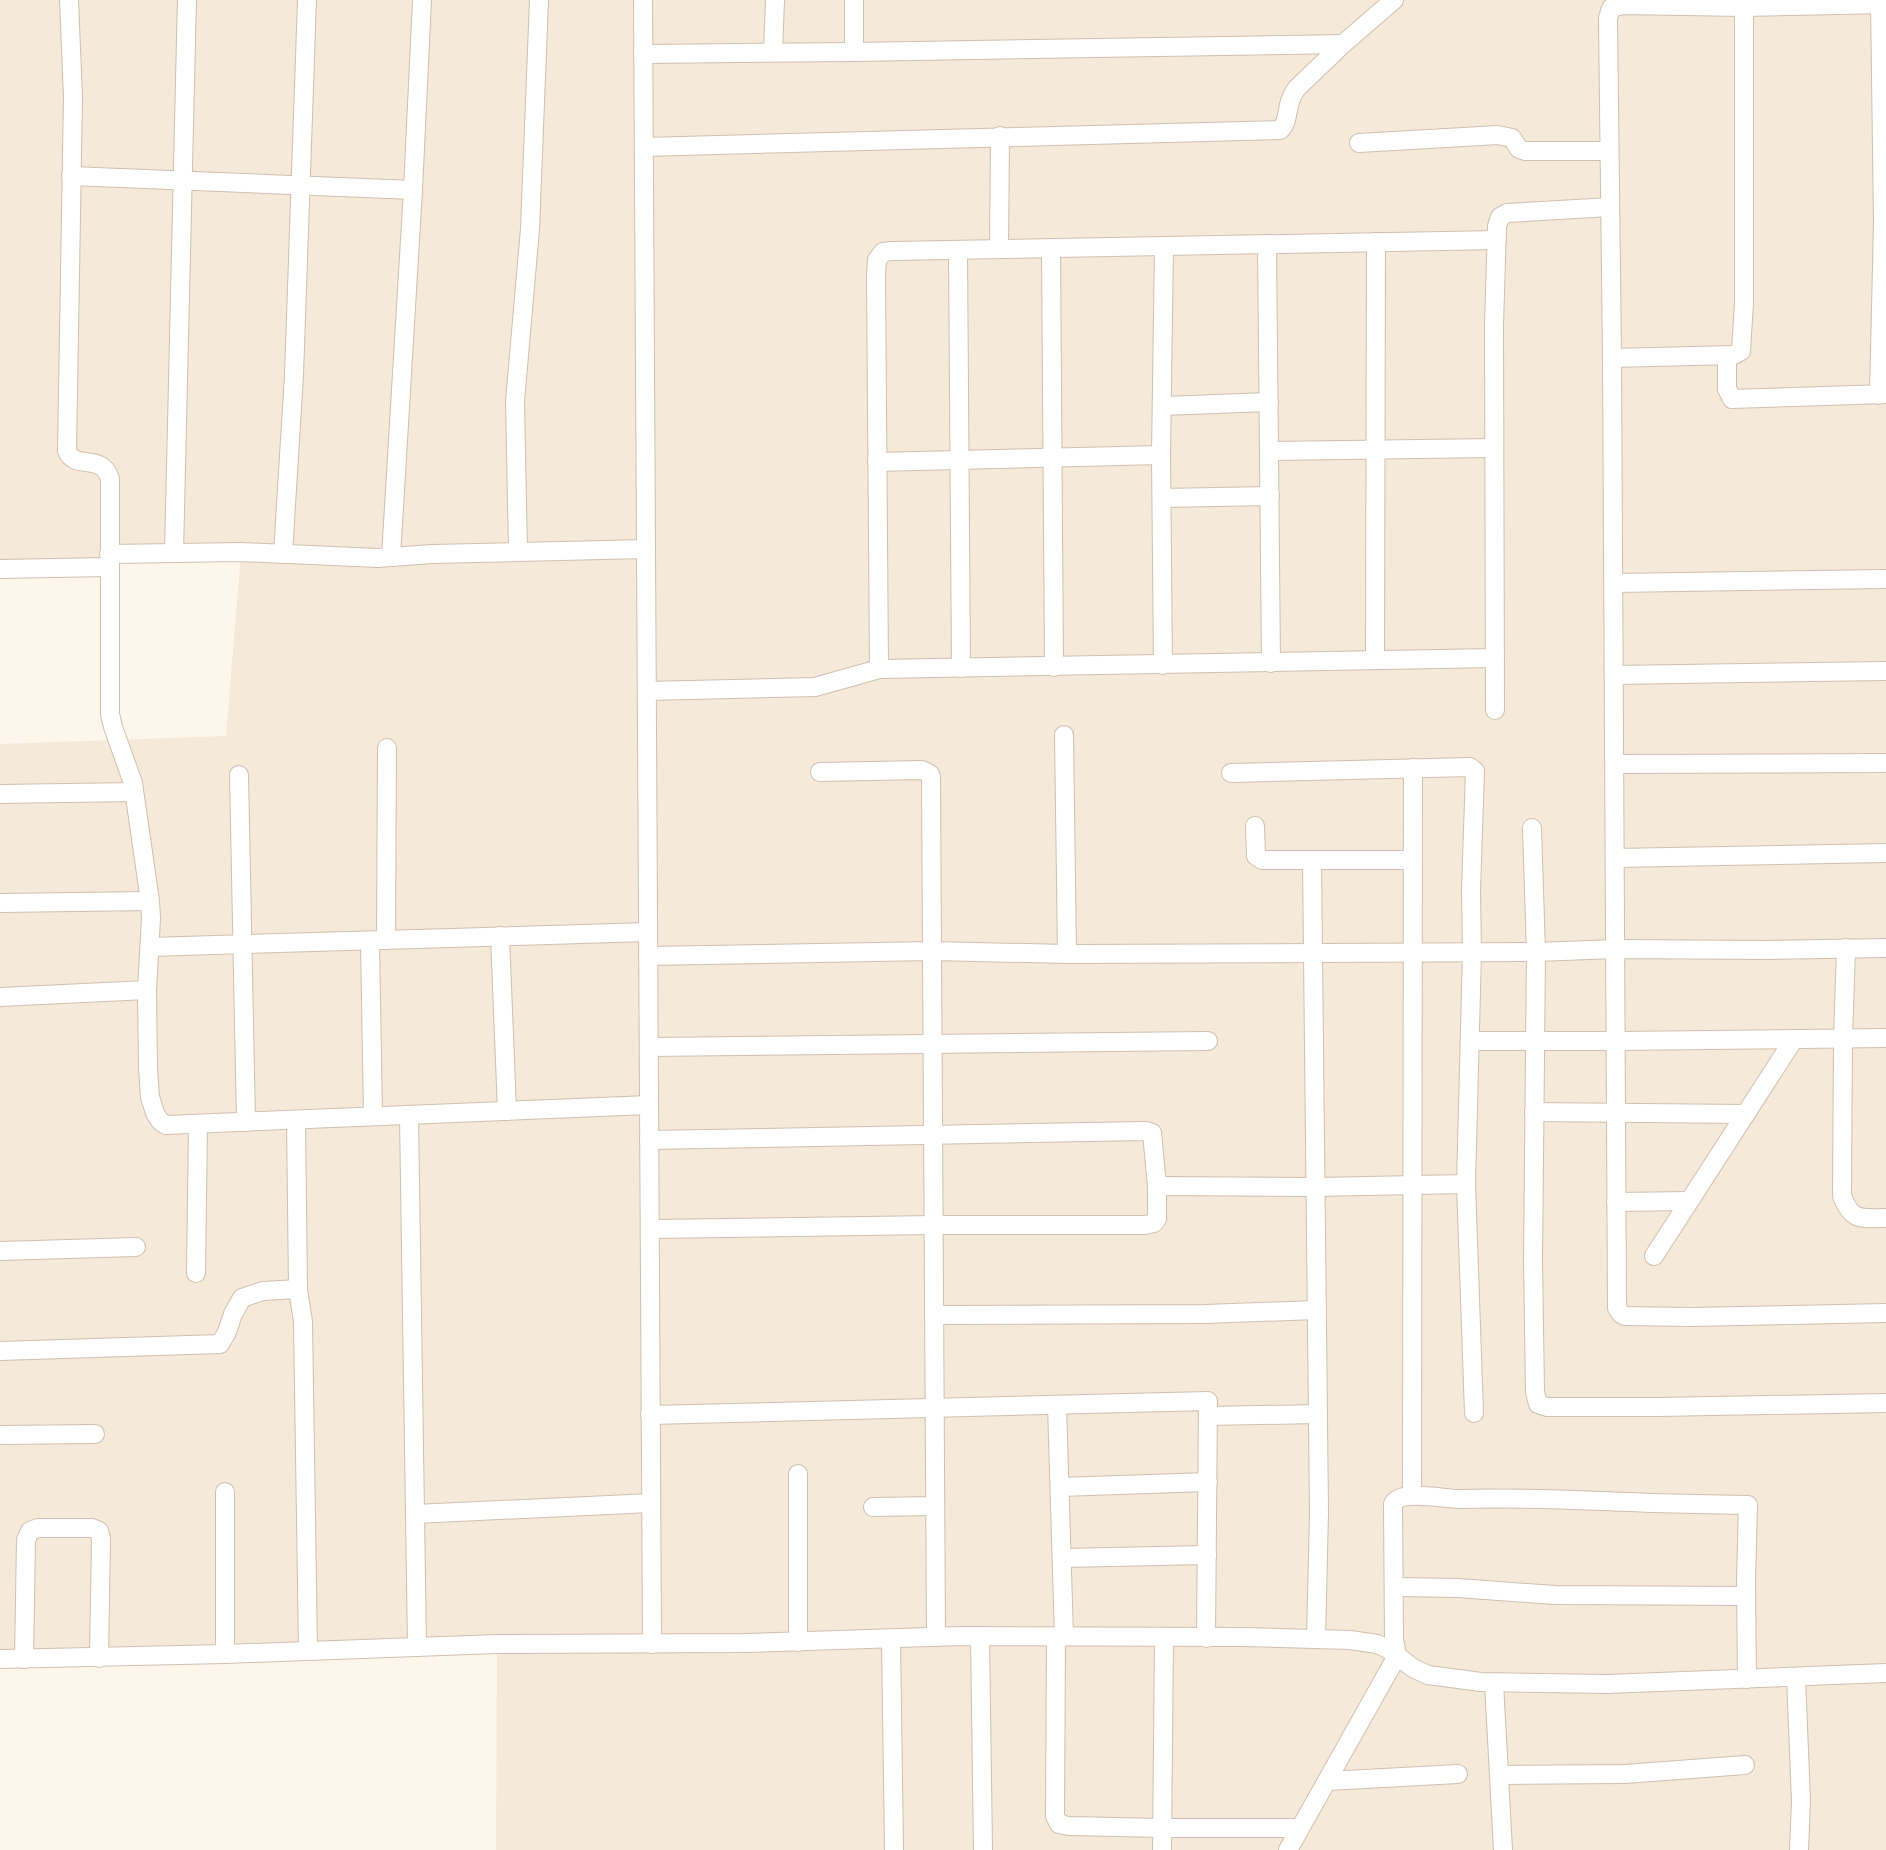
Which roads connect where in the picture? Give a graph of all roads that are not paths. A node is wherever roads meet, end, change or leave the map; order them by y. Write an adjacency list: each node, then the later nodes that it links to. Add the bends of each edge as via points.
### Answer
1 (69, 0): 23 (street)
2 (187, 0): 24 (street)
3 (307, 0): 25 (street)
4 (422, 0): 26 (street)
5 (539, 0): 50 (street, via 530,229 514,401)
6 (643, 0): 18 (street)
7 (775, 0): 16 (street)
8 (854, 0): 17 (street)
9 (1374, 0): 14 (street)
10 (1394, 0): 14 (street)
11 (1651, 3): 13 (street); 22 (street, via 1617,6 1608,14)
12 (1882, 3): 13 (street); 37 (street)
13 (1744, 7): 35 (street, via 1743,344 1738,354)
14 (1374, 19): 15 (street)
15 (1343, 44): 17 (street); 19 (street, via 1290,97 1285,126 1280,130)
16 (774, 52): 17 (street); 18 (street)
17 (854, 52)
18 (643, 54): 21 (street)
19 (1000, 136): 21 (street); 33 (street)
20 (1359, 143): 22 (street, via 1498,135 1512,138 1525,151)
21 (644, 147): 49 (street)
22 (1609, 152): 27 (street)
23 (71, 176): 24 (street); 54 (street, via 67,451 71,459 98,464 108,472)
24 (182, 180): 25 (street); 51 (street)
25 (300, 186): 26 (street); 52 (street)
26 (413, 190): 53 (street)
27 (1610, 207): 28 (street, via 1507,213 1500,217); 36 (street)
28 (1497, 240): 29 (street); 40 (street)
29 (1376, 242): 30 (street); 41 (street)
30 (1267, 244): 31 (street); 38 (street)
31 (1164, 246): 32 (street); 39 (street)
32 (1051, 248): 33 (street); 44 (street)
33 (999, 249): 34 (street)
34 (958, 250): 45 (street); 46 (street, via 887,251 877,260)
35 (1727, 356): 36 (street); 37 (street, via 1727,389 1732,399)
36 (1612, 358): 57 (street)
37 (1883, 394)
38 (1269, 402): 39 (street); 42 (street)
39 (1162, 405): 43 (street)
40 (1494, 448): 41 (street); 58 (street)
41 (1376, 449): 42 (street); 59 (street)
42 (1269, 451): 47 (street)
43 (1161, 454): 44 (street); 48 (street)
44 (1054, 457): 45 (street); 62 (street)
45 (959, 460): 46 (street); 63 (street)
46 (877, 462): 64 (street)
47 (1270, 496): 48 (street); 60 (street)
48 (1162, 498): 61 (street)
49 (646, 549): 50 (street); 67 (street)
50 (517, 552): 53 (street)
51 (174, 553): 52 (street); 54 (street)
52 (283, 554): 53 (street)
53 (391, 557)
54 (109, 560): 55 (street); 77 (street, via 110,714)
55 (0, 569)
56 (1886, 579): 57 (street)
57 (1614, 583): 66 (street)
58 (1495, 658): 59 (street); 68 (street)
59 (1375, 660): 60 (street)
60 (1271, 663): 61 (street)
61 (1163, 665): 62 (street)
62 (1055, 667): 63 (street)
63 (961, 668): 64 (street)
64 (879, 669): 67 (street, via 815,687)
65 (1886, 671): 66 (street)
66 (1614, 675): 71 (street)
67 (647, 691): 87 (street)
68 (1495, 710)
69 (1064, 735): 100 (street)
70 (387, 748): 89 (street)
71 (1615, 764): 72 (street); 82 (street)
72 (1886, 764)
73 (1413, 768): 75 (street); 84 (street); 98 (street, via 1470,766 1475,771)
74 (820, 772): 95 (street, via 922,770 930,774)
75 (1231, 773)
76 (239, 775): 90 (street)
77 (134, 792): 78 (street); 85 (street)
78 (0, 794)
79 (1255, 826): 83 (street, via 1258,859)
80 (1532, 828): 99 (street)
81 (1886, 853): 82 (street)
82 (1615, 858): 94 (street)
83 (1312, 860): 84 (street); 96 (street)
84 (1412, 860): 97 (street)
85 (150, 901): 86 (street); 91 (street)
86 (0, 903)
87 (648, 932): 88 (street); 101 (street)
88 (500, 936): 89 (street); 114 (street)
89 (378, 940): 90 (street); 119 (street)
90 (243, 944): 91 (street); 121 (street)
91 (150, 947): 102 (street)
92 (1846, 948): 93 (street); 94 (street); 106 (street)
93 (1886, 948)
94 (1616, 949): 99 (street); 109 (street)
95 (932, 951): 100 (street); 101 (street); 111 (street)
96 (1313, 952): 97 (street); 100 (street); 128 (street)
97 (1412, 952): 98 (street); 126 (street)
98 (1472, 952): 99 (street); 108 (street)
99 (1536, 952): 110 (street)
100 (1067, 954)
101 (648, 956): 112 (street)
102 (147, 990): 103 (street); 122 (street, via 148,1068 155,1114 166,1125)
103 (0, 997)
104 (1886, 1038): 106 (street)
105 (1794, 1039): 106 (street); 109 (street); 117 (street)
106 (1843, 1039): 131 (street, via 1842,1196 1854,1216)
107 (1208, 1041): 111 (street)
108 (1470, 1041): 110 (street); 125 (street)
109 (1616, 1041): 110 (street); 116 (street)
110 (1535, 1042): 115 (street)
111 (933, 1043): 112 (street); 123 (street)
112 (649, 1047): 113 (street)
113 (649, 1105): 114 (street); 124 (street)
114 (507, 1111): 118 (street)
115 (1534, 1112): 116 (street); 143 (street, via 1532,1261 1538,1404)
116 (1616, 1112): 117 (street); 130 (street)
117 (1746, 1114): 129 (street)
118 (409, 1115): 119 (street); 160 (street)
119 (373, 1116): 120 (street)
120 (296, 1120): 121 (street); 138 (street)
121 (246, 1122): 122 (street)
122 (198, 1124): 137 (street)
123 (933, 1134): 124 (street); 127 (street, via 1146,1131 1152,1133); 132 (street)
124 (649, 1140): 133 (street)
125 (1466, 1184): 126 (street); 146 (street)
126 (1412, 1185): 128 (street); 156 (street)
127 (1157, 1186): 128 (street); 132 (street, via 1157,1219 1145,1225)
128 (1316, 1187): 139 (street)
129 (1689, 1201): 130 (street); 136 (street)
130 (1616, 1202): 140 (street, via 1616,1299 1625,1316)
131 (1886, 1218)
132 (933, 1224): 133 (street); 141 (street)
133 (650, 1229): 148 (street)
134 (136, 1247): 135 (street)
135 (0, 1251)
136 (1654, 1256)
137 (196, 1273)
138 (298, 1289): 142 (street, via 263,1291 242,1298 220,1344); 175 (street, via 303,1322)
139 (1317, 1310): 141 (street); 147 (street)
140 (1886, 1313)
141 (934, 1315): 145 (street)
142 (0, 1351)
143 (1886, 1403)
144 (1057, 1405): 145 (street); 149 (street, via 1208,1401); 154 (street)
145 (934, 1408): 148 (street); 158 (street)
146 (1474, 1413)
147 (1318, 1414): 149 (street); 171 (street)
148 (650, 1415): 157 (street)
149 (1209, 1416): 153 (street)
150 (95, 1434): 151 (street)
151 (0, 1435)
152 (798, 1474): 172 (street)
153 (1208, 1482): 154 (street); 161 (street)
154 (1060, 1487): 162 (street)
155 (225, 1492): 176 (street)
156 (1412, 1496): 163 (street, via 1397,1498 1394,1504); 164 (street, via 1748,1505)
157 (651, 1503): 160 (street); 173 (street)
158 (935, 1506): 159 (street); 166 (street)
159 (873, 1507)
160 (415, 1514): 174 (street)
161 (1207, 1555): 162 (street); 169 (street)
162 (1062, 1558): 168 (street)
163 (1394, 1587): 164 (street, via 1555,1595); 177 (street)
164 (1746, 1596): 183 (street)
165 (980, 1636): 166 (street); 168 (street); 192 (street)
166 (936, 1637): 170 (street)
167 (1164, 1637): 168 (street); 169 (street); 189 (street)
168 (1060, 1638): 189 (street, via 1055,1820 1069,1826)
169 (1206, 1638): 171 (street)
170 (891, 1639): 172 (street); 191 (street)
171 (1316, 1639): 177 (street, via 1377,1644)
172 (797, 1642): 173 (street)
173 (652, 1644): 174 (street)
174 (417, 1647): 175 (street)
175 (309, 1650): 176 (street)
176 (225, 1654): 178 (street)
177 (1397, 1656): 184 (street, via 1428,1675); 188 (street)
178 (99, 1658): 180 (street); 180 (street, via 99,1531 38,1528 30,1531 26,1540)
179 (0, 1659): 180 (street)
180 (24, 1659)
181 (1886, 1673): 182 (street)
182 (1796, 1677): 183 (street); 196 (street)
183 (1747, 1679): 184 (street)
184 (1494, 1682): 187 (street)
185 (1745, 1765): 187 (street, via 1625,1774)
186 (1458, 1774): 188 (street)
187 (1499, 1775): 195 (street)
188 (1327, 1781): 190 (street)
189 (1162, 1828): 190 (street); 193 (street)
190 (1300, 1828): 194 (street)
191 (894, 1850)
192 (983, 1850)
193 (1162, 1850)
194 (1288, 1850)
195 (1503, 1850)
196 (1800, 1850)

